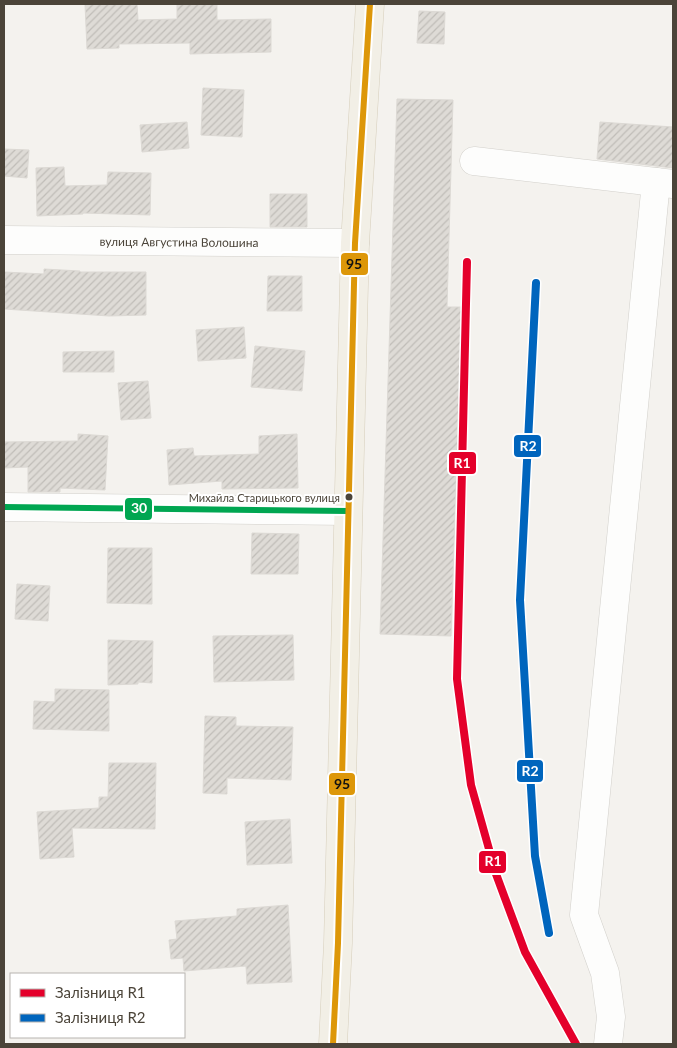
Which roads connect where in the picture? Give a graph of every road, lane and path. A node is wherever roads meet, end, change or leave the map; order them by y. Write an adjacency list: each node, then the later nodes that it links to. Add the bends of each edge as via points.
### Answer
1 (370, 4): 5 (main road)
2 (474, 161): 3 (street)
3 (665, 183): 9 (street, via 584,915 604,973 611,1017)
4 (4, 240): 5 (street, вулиця Августина Волошина)
5 (355, 243): 7 (main road)
6 (4, 506): 7 (street)
7 (348, 511): 8 (main road)
8 (334, 1044)
9 (608, 1044)

